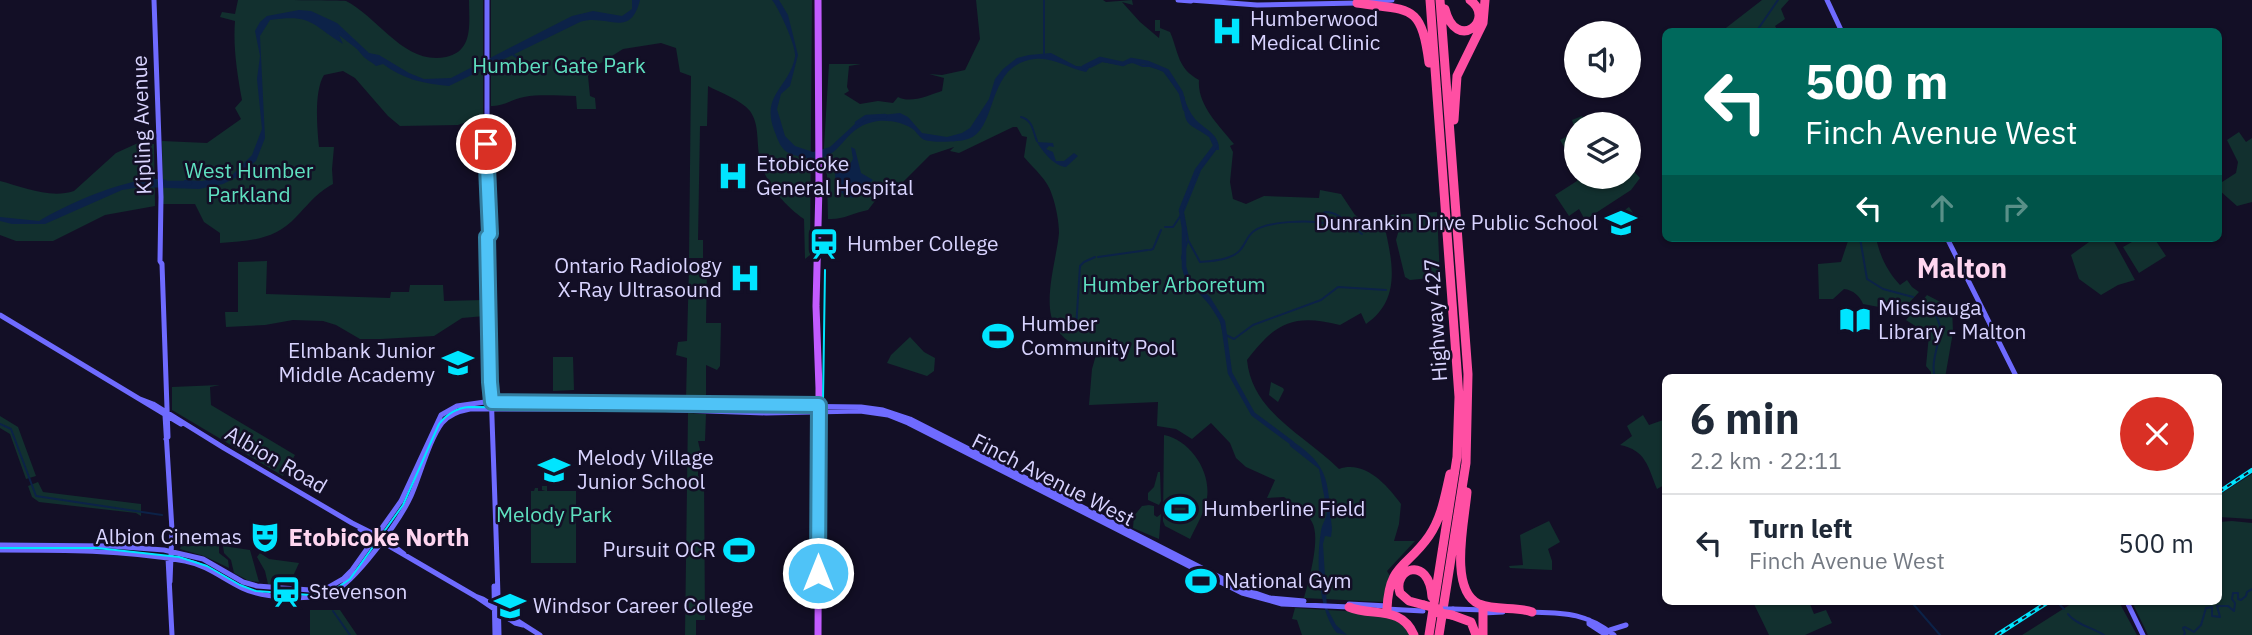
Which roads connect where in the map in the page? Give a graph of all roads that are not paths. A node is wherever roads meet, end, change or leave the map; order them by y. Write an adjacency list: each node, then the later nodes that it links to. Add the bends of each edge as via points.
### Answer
1 (154, 0): 23 (main road, Kipling Avenue)
2 (487, 0): 27 (main road)
3 (818, 0): 15 (main road)
4 (1178, 0): 10 (main road)
5 (1391, 0): 12 (main road)
6 (1441, 0): 7 (highway, via 1449,22 1464,31 1475,27 1479,18 1478,8); 16 (highway, Highway 427)
7 (1470, 0)
8 (1485, 0): 16 (highway, via 1483,23 1456,81)
9 (1826, 0): 13 (main road)
10 (1192, 1): 12 (main road)
11 (1430, 2): 14 (highway, Highway 427)
12 (1357, 3): 14 (highway, via 1407,10 1423,27)
13 (1840, 28)
14 (1442, 158): 35 (highway, Highway 427)
15 (818, 171): 17 (main road); 18 (main road)
16 (1454, 177): 33 (highway, Highway 427)
17 (816, 188): 18 (main road); 20 (main road)
18 (818, 224): 20 (main road)
19 (1949, 242): 22 (main road)
20 (816, 306): 28 (main road)
21 (0, 315): 24 (main road, Albion Road)
22 (2015, 374)
23 (166, 384): 25 (main road, Kipling Avenue); 30 (main road, Kipling Avenue)
24 (141, 399): 26 (main road, Albion Road); 30 (main road, Albion Road)
25 (164, 399): 26 (main road); 30 (main road, Kipling Avenue)
26 (153, 404): 30 (main road, Albion Road)
27 (491, 406): 28 (main road, Finch Avenue West); 36 (main road, Finch Avenue West, via 461,411 442,423 408,502); 40 (main road)
28 (817, 410): 29 (main road, Finch Avenue West); 29 (main road, Finch Avenue West); 62 (main road)
29 (872, 410): 44 (main road, Finch Avenue West, via 909,423 1241,588 1270,598)
30 (166, 414): 31 (main road, Albion Road); 32 (main road, Kipling Avenue); 34 (main road, Kipling Avenue)
31 (182, 424): 32 (main road, via 172,424); 36 (main road, Albion Road)
32 (168, 430): 34 (main road, Kipling Avenue)
33 (1468, 434): 50 (highway, Highway 427); 53 (highway, via 1462,583 1469,597 1480,604)
34 (166, 439): 38 (main road, Kipling Avenue)
35 (1458, 442): 47 (highway, via 1437,522 1392,577); 50 (highway, Highway 427)
36 (378, 539): 38 (main road, Finch Avenue West, via 343,579 310,590 252,585 203,559); 39 (main road, Finch Avenue West, via 344,586 314,597 255,594 205,567); 42 (main road, Albion Road)
37 (0, 548): 38 (main road, Finch Avenue West, via 111,546); 39 (main road, Finch Avenue West, via 106,551)
38 (170, 551): 39 (main road, Kipling Avenue)
39 (171, 559): 60 (main road, Kipling Avenue)
40 (496, 576): 41 (main road); 49 (main road)
41 (494, 592): 43 (main road, via 489,599); 49 (main road)
42 (475, 596): 43 (main road, Albion Road); 49 (main road, Albion Road)
43 (482, 599): 49 (main road, Albion Road)
44 (1336, 605): 46 (main road, Finch Avenue West); 47 (main road, Finch Avenue West)
45 (2128, 605): 71 (main road)
46 (1349, 607): 47 (main road, Finch Avenue West); 63 (highway, via 1396,615)
47 (1387, 608): 48 (main road, Finch Avenue West)
48 (1423, 608): 50 (highway, bridge); 50 (highway, via 1400,593 1399,581 1407,572 1420,570 1429,579 1429,616)
49 (497, 609): 55 (main road, Albion Road); 57 (main road, Albion Road); 59 (main road)
50 (1437, 610): 51 (highway, bridge); 64 (highway, Highway 427); 65 (highway, Highway 427); 66 (highway)
51 (1452, 612): 52 (main road); 67 (highway, via 1471,622)
52 (1483, 612): 53 (main road); 68 (highway)
53 (1532, 612): 54 (main road, via 1565,612)
54 (1589, 620): 56 (main road); 69 (main road)
55 (511, 621): 57 (main road, Albion Road); 59 (main road, via 504,621)
56 (1600, 624): 58 (main road, via 1611,631); 70 (main road)
57 (523, 625): 61 (main road, Albion Road)
58 (1626, 625)
59 (498, 633)
60 (172, 635)
61 (540, 635)
62 (816, 635)
63 (1414, 635)
64 (1429, 635)
65 (1439, 635)
66 (1444, 635)
67 (1476, 635)
68 (1483, 635)
69 (1606, 635)
70 (1614, 635)
71 (2143, 635)

